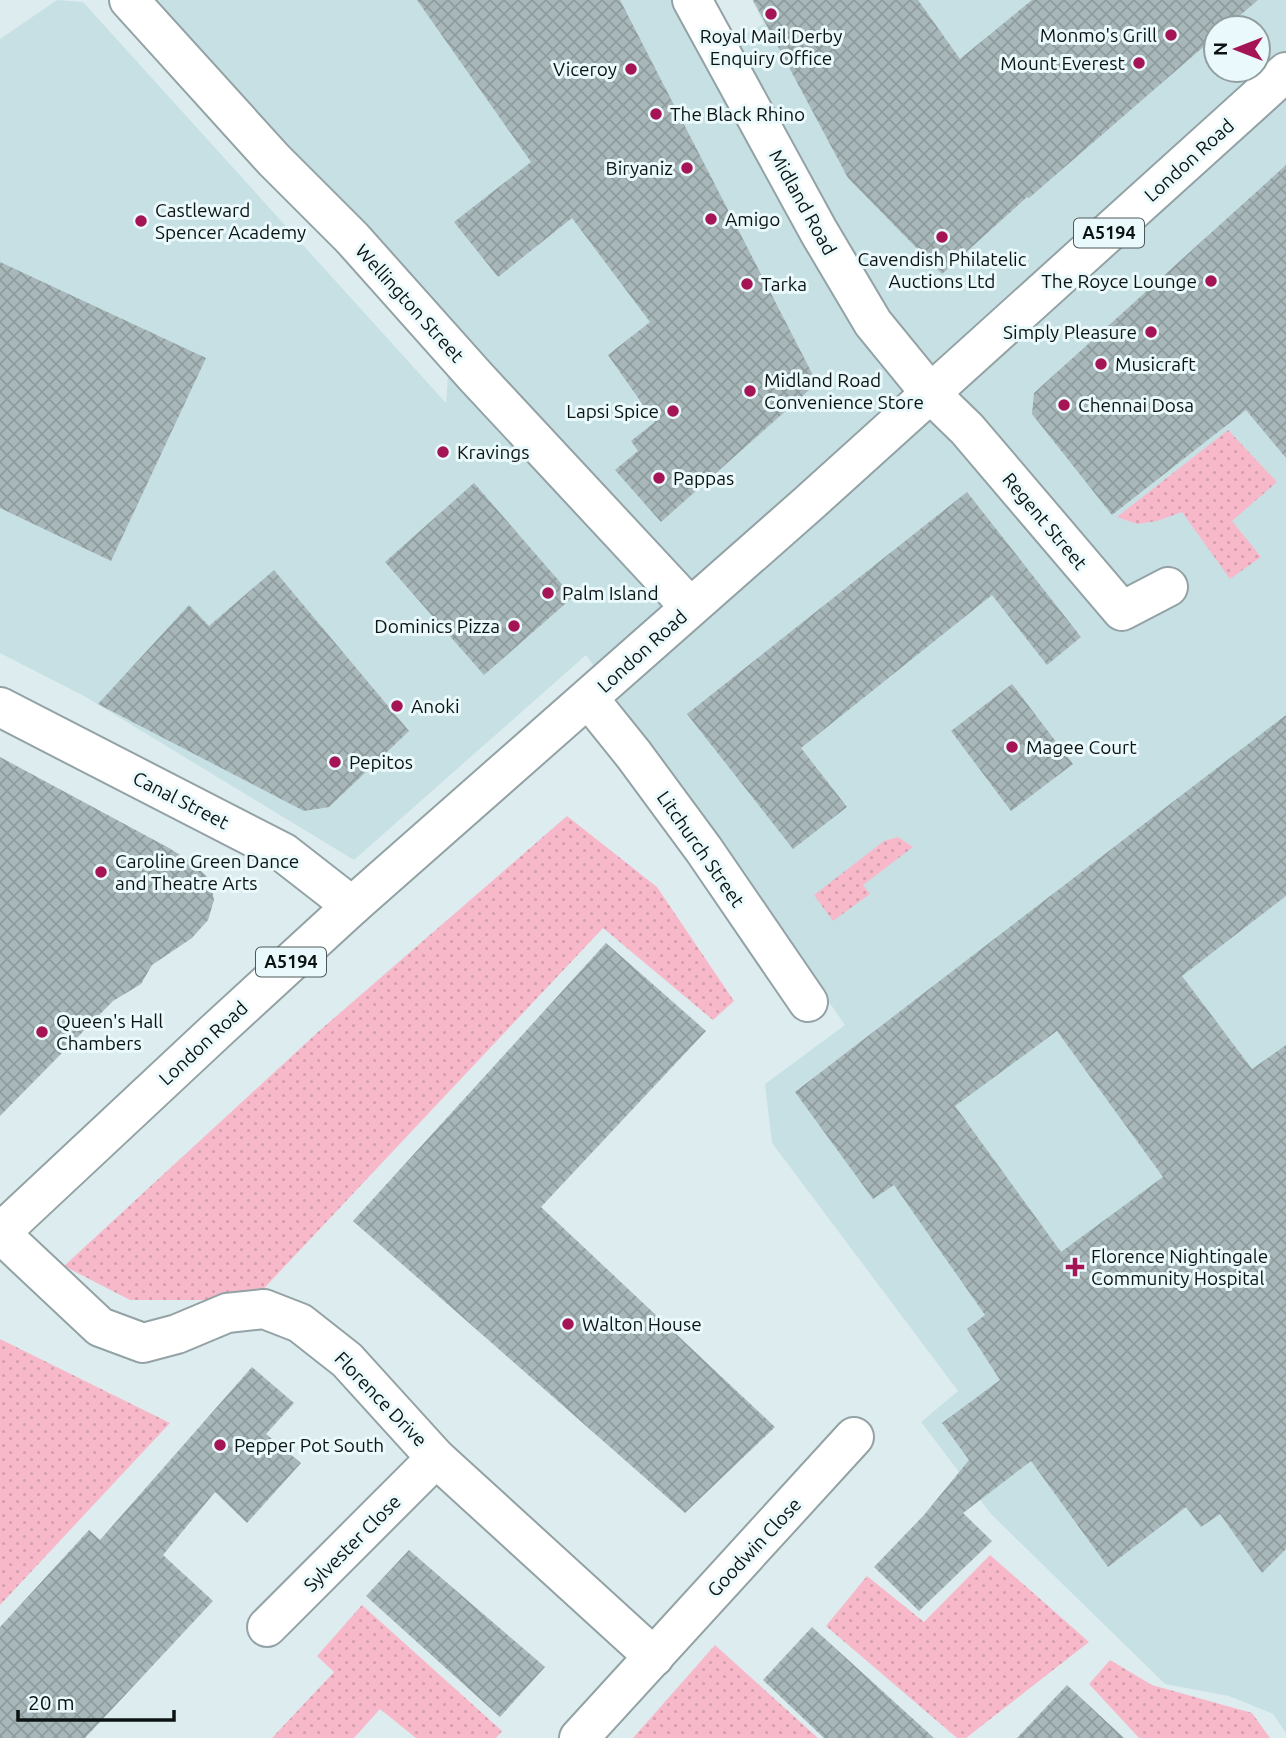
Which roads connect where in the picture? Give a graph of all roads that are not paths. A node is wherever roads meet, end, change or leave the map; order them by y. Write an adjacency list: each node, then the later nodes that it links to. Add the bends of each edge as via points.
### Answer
1 (129, 0): 6 (street, Wellington Street)
2 (692, 0): 4 (street, Midland Road, via 873,323)
3 (1286, 72): 4 (street, London Road / A5194)
4 (931, 394): 5 (street, Regent Street, via 967,429 1122,611); 6 (street, London Road / A5194)
5 (1168, 587)
6 (690, 607): 7 (street, London Road / A5194)
7 (589, 699): 9 (street, London Road / A5194); 10 (street, Litchurch Street, via 704,850)
8 (0, 707): 9 (street, Canal Street, via 284,853)
9 (352, 906): 11 (street, London Road / A5194)
10 (808, 1002)
11 (0, 1233): 13 (street, Florence Drive, via 100,1327 143,1343 227,1313 264,1309 300,1323 347,1360)
12 (854, 1437): 15 (street, Goodwin Close)
13 (436, 1458): 14 (street, Sylvester Close); 15 (street, Florence Drive)
14 (267, 1627)
15 (654, 1657): 16 (street, Goodwin Close)
16 (579, 1738)

